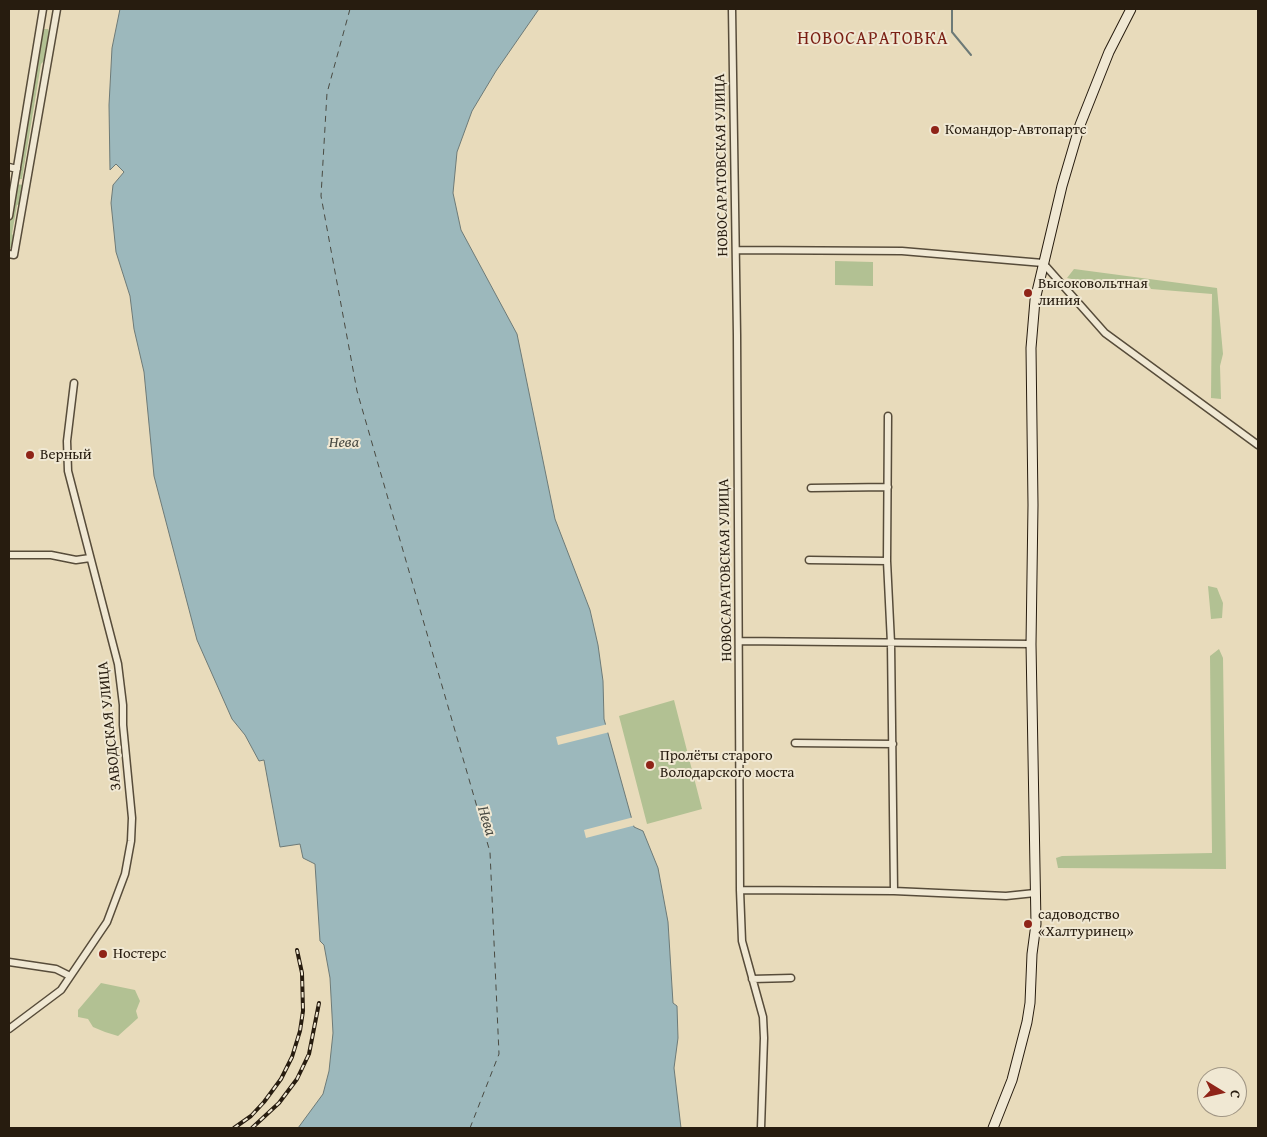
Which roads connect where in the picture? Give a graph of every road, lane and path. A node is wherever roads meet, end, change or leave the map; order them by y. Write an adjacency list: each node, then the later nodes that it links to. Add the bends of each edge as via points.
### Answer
1 (43, 9): 5 (street)
2 (57, 9): 6 (street)
3 (732, 9): 10 (street, НОВОСАРАТОВСКАЯ УЛИЦА)
4 (1131, 9): 12 (main road, via 1083,116)
5 (41, 20): 6 (street); 8 (street)
6 (54, 22): 11 (street, via 14,255)
7 (9, 167): 8 (street)
8 (17, 169): 9 (street)
9 (9, 216)
10 (736, 250): 12 (street, via 902,251); 22 (street, НОВОСАРАТОВСКАЯ УЛИЦА)
11 (9, 254)
12 (1043, 263): 15 (street, via 1105,333); 24 (main road, via 1035,300 1031,348)
13 (74, 383): 19 (street, ЗАВОДСКАЯ УЛИЦА, via 67,440 68,471)
14 (888, 416): 16 (street)
15 (1258, 445)
16 (888, 487): 17 (street); 21 (street)
17 (811, 488)
18 (9, 555): 19 (street, via 51,555 76,560)
19 (90, 558): 31 (street, ЗАВОДСКАЯ УЛИЦА, via 118,664 132,826 125,874 107,922)
20 (809, 560): 21 (street)
21 (888, 561): 23 (street)
22 (739, 641): 23 (street); 27 (street, НОВОСАРАТОВСКАЯ УЛИЦА)
23 (891, 643): 24 (street); 26 (street)
24 (1031, 644): 29 (main road)
25 (795, 744): 26 (street)
26 (893, 744): 28 (street)
27 (740, 890): 28 (street); 33 (street, НОВОСАРАТОВСКАЯ УЛИЦА, via 742,941)
28 (894, 891): 29 (street, via 1006,896)
29 (1035, 894): 36 (main road, via 1036,924 1027,1022 1012,1080)
30 (9, 962): 31 (street, via 56,969)
31 (70, 976): 34 (street, ЗАВОДСКАЯ УЛИЦА, via 60,990)
32 (791, 978): 33 (street)
33 (752, 979): 35 (street, НОВОСАРАТОВСКАЯ УЛИЦА, via 763,1017)
34 (9, 1029)
35 (761, 1128)
36 (993, 1128)

